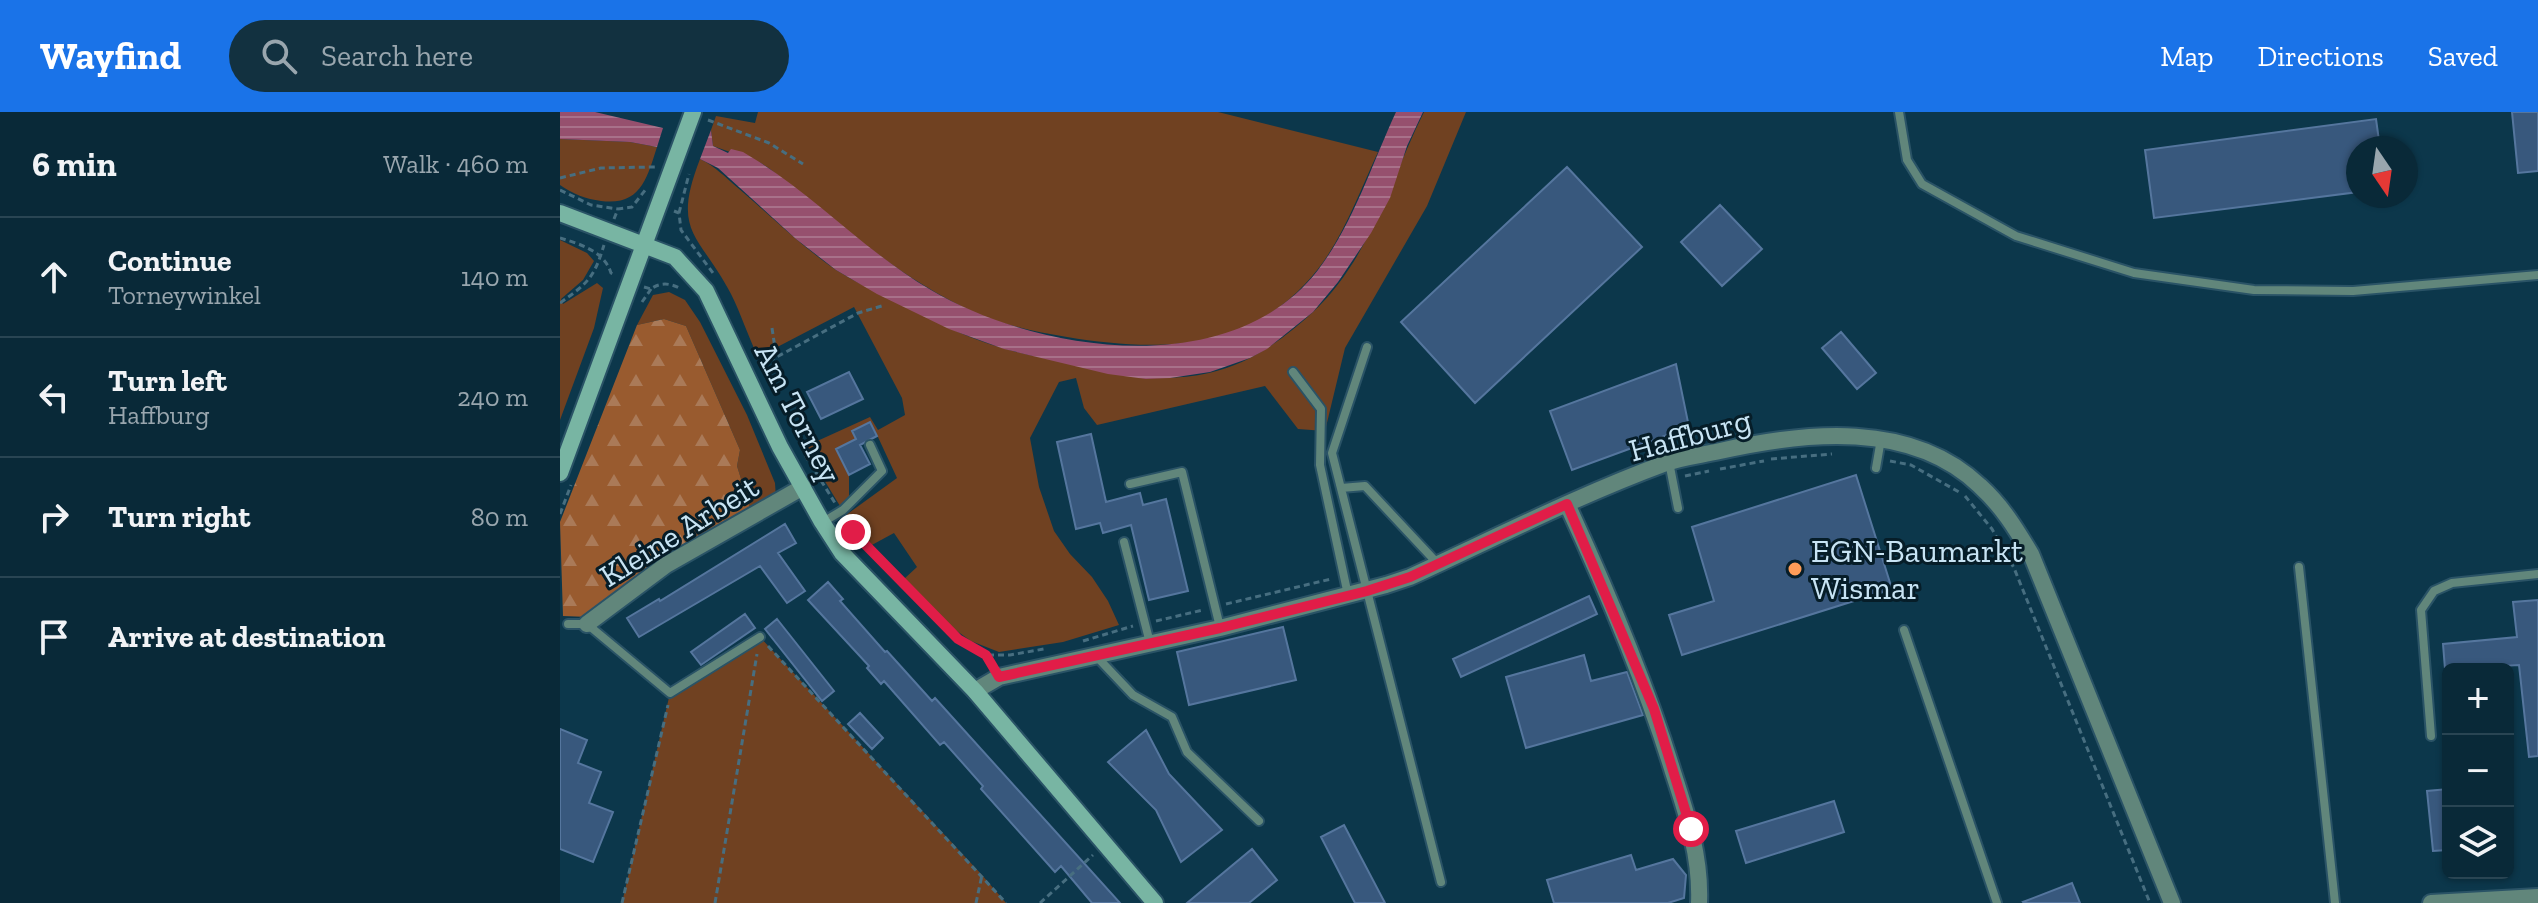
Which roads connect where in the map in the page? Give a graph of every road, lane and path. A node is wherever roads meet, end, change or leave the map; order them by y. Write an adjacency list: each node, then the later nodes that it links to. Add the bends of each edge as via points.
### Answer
1 (1899, 112): 16 (lane, via 1907,160 1922,184 2016,236 2134,273 2282,291 2353,291)
2 (697, 118): 3 (path, via 769,143); 5 (street)
3 (803, 164)
4 (655, 167): 6 (path, via 601,168)
5 (682, 170): 11 (path); 14 (street)
6 (560, 178)
7 (560, 190): 9 (path, via 591,205)
8 (642, 198): 9 (path, via 632,207)
9 (618, 209): 12 (path)
10 (560, 213): 12 (street, Am Torney)
11 (679, 213)
12 (609, 231): 14 (street, Am Torney)
13 (560, 238): 15 (path)
14 (644, 245): 17 (street); 34 (street, Am Torney, via 675,257 706,291)
15 (601, 257): 17 (path, via 611,273); 19 (path, via 580,289)
16 (2538, 275)
17 (631, 282): 18 (path); 32 (street)
18 (683, 290)
19 (560, 303)
20 (885, 305): 23 (path, via 858,313)
21 (772, 328): 23 (path)
22 (1367, 347): 35 (lane, via 1332,453)
23 (772, 360): 24 (path)
24 (759, 367)
25 (1293, 372): 44 (lane, via 1321,409 1320,465)
26 (1881, 439): 30 (lane); 31 (street, Haffburg, via 1845,435 1756,443); 77 (street, Haffburg, via 1919,448 1979,484 2007,515 2037,568)
27 (870, 445): 38 (lane, via 882,471)
28 (800, 447): 38 (path)
29 (1835, 454): 31 (path)
30 (1877, 463): 76 (path, via 1911,465 1965,495 1992,529 2014,568)
31 (1670, 471): 36 (street, Haffburg); 37 (lane)
32 (560, 473)
33 (1130, 484): 47 (lane, via 1182,472)
34 (803, 487): 39 (street, Am Torney); 49 (street, Kleine Arbeit, via 666,565)
35 (1341, 488): 41 (lane, via 1365,486); 45 (lane)
36 (1567, 504): 41 (street, Haffburg); 74 (street, via 1654,709 1691,829)
37 (1678, 508)
38 (840, 512): 39 (lane); 57 (path, via 886,568 958,639)
39 (822, 522): 60 (street, Am Torney, via 842,553)
40 (1124, 542): 50 (lane)
41 (1438, 564): 45 (street, Haffburg)
42 (2299, 567): 78 (lane)
43 (2538, 574): 62 (lane, via 2452,583 2434,591 2421,610)
44 (1344, 576): 46 (lane); 47 (path)
45 (1367, 591): 46 (street, Haffburg); 66 (lane)
46 (1348, 596): 51 (street, Haffburg)
47 (1215, 607): 50 (path); 51 (lane)
48 (568, 624): 49 (lane)
49 (587, 624): 61 (lane)
50 (1144, 624): 54 (path); 55 (lane)
51 (1220, 628): 55 (street, Haffburg)
52 (1904, 630): 75 (lane)
53 (760, 637): 61 (lane); 65 (path); 69 (path)
54 (1077, 643)
55 (1150, 643): 58 (street, Haffburg)
56 (1049, 648): 57 (path)
57 (986, 655): 59 (path)
58 (1095, 655): 59 (street, Haffburg); 63 (lane, via 1133,695 1172,717 1187,752)
59 (999, 677): 60 (street, Haffburg)
60 (975, 691): 64 (street, Am Torney)
61 (670, 693): 68 (path)
62 (2431, 736)
63 (1259, 821)
64 (1105, 845): 72 (path); 73 (street, Am Torney)
65 (982, 875): 70 (path); 71 (path)
66 (1441, 882)
67 (2538, 897): 79 (street)
68 (622, 903)
69 (715, 903)
70 (976, 903)
71 (1006, 903)
72 (1040, 903)
73 (1155, 903)
74 (1699, 903)
75 (1997, 903)
76 (2150, 903)
77 (2172, 903)
78 (2335, 903)
79 (2431, 903)

